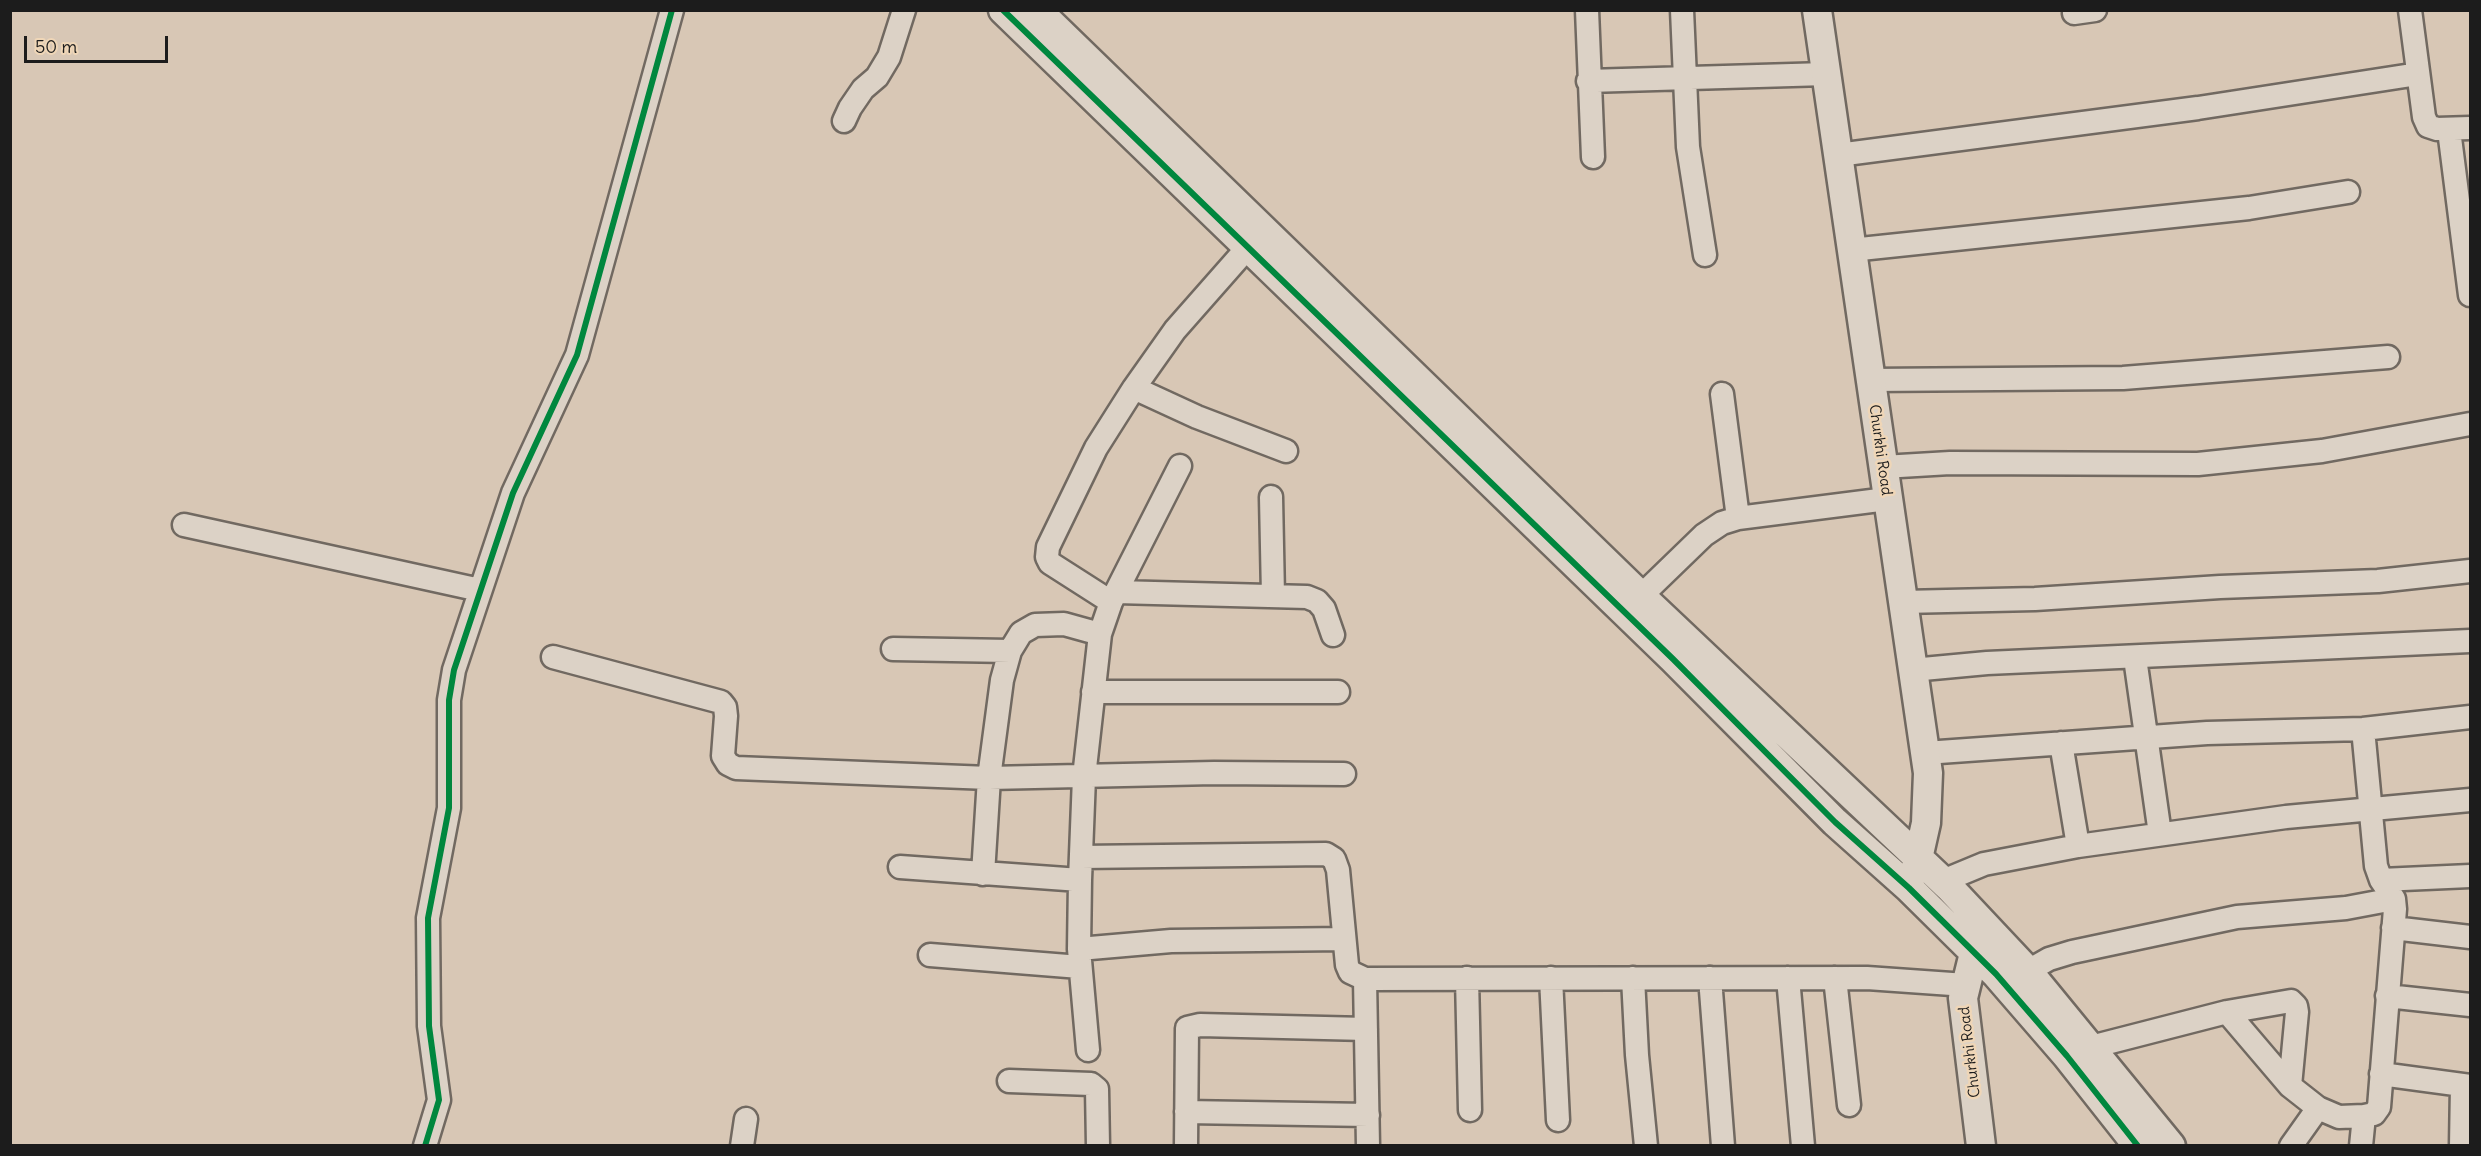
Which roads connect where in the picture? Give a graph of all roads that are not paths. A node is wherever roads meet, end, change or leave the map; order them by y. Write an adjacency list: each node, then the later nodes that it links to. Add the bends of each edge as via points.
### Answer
1 (672, 10): 35 (street, via 577,355 513,493)
2 (904, 10): 13 (street, via 889,57)
3 (1003, 10): 18 (street)
4 (1037, 10): 37 (street)
5 (1587, 10): 12 (street)
6 (1682, 10): 11 (street)
7 (1817, 10): 9 (street, Churkhi Road)
8 (2410, 10): 10 (street)
9 (1826, 74): 11 (street); 15 (street, Churkhi Road)
10 (2418, 74): 14 (street, via 2428,126); 15 (street, via 2198,108)
11 (1685, 78): 12 (street); 20 (street, via 1688,147)
12 (1588, 81): 16 (street)
13 (844, 121)
14 (2460, 129): 21 (street)
15 (1838, 155): 19 (street, Churkhi Road)
16 (1593, 157)
17 (2348, 192): 19 (street, via 2249,208)
18 (1249, 246): 24 (street, via 1175,330); 70 (street, via 1835,822)
19 (1851, 250): 23 (street, Churkhi Road)
20 (1705, 255)
21 (2470, 295)
22 (2388, 357): 23 (street, via 2123,378)
23 (1870, 380): 29 (street, Churkhi Road)
24 (1134, 387): 27 (street, via 1197,417); 38 (street, via 1096,448 1048,547 1050,563)
25 (1722, 394): 32 (street)
26 (2470, 424): 29 (street, via 2322,452 2198,464 1950,463)
27 (1286, 451)
28 (1180, 466): 38 (street)
29 (1883, 467): 31 (street, Churkhi Road)
30 (1271, 497): 36 (street)
31 (1887, 499): 32 (street); 39 (street, Churkhi Road)
32 (1738, 518): 37 (street, via 1704,535)
33 (184, 525): 35 (street)
34 (2470, 571): 39 (street, via 2378,580 2035,599)
35 (480, 590): 106 (street, via 448,700 449,808 428,918 430,1034 439,1100)
36 (1273, 596): 38 (street); 41 (street, via 1317,601)
37 (1641, 596): 63 (street)
38 (1113, 597): 40 (street)
39 (1902, 602): 47 (street, Churkhi Road)
40 (1100, 634): 44 (street, via 1064,624 1035,625 1021,633); 48 (street)
41 (1333, 634)
42 (2470, 641): 46 (street)
43 (893, 649): 44 (street)
44 (1010, 651): 57 (street, via 1002,680)
45 (553, 657): 57 (street, via 721,702 726,716 723,756 736,768)
46 (2134, 658): 47 (street); 52 (street)
47 (1912, 670): 54 (street, Churkhi Road)
48 (1093, 692): 49 (street); 56 (street)
49 (1338, 692)
50 (2470, 717): 51 (street)
51 (2363, 729): 52 (street, via 2274,729); 59 (street)
52 (2145, 738): 53 (street); 60 (street)
53 (2061, 743): 54 (street); 61 (street)
54 (1925, 753): 63 (street, Churkhi Road, via 1928,800)
55 (1344, 774): 56 (street)
56 (1084, 777): 57 (street); 62 (street)
57 (989, 778): 65 (street)
58 (2470, 800): 59 (street)
59 (2369, 809): 60 (street); 68 (street)
60 (2160, 834): 61 (street)
61 (2078, 846): 69 (street, via 1984,864)
62 (1081, 857): 67 (street); 75 (street, via 1326,854 1334,859 1338,870)
63 (1919, 858): 69 (street); 70 (street, Churkhi Road)
64 (900, 867): 65 (street)
65 (982, 874): 67 (street)
66 (2470, 876): 68 (street)
67 (1080, 880): 78 (street)
68 (2381, 880): 71 (street)
69 (1943, 881): 72 (street)
70 (1909, 888): 76 (street)
71 (2394, 899): 73 (street); 85 (street, via 2346,908 2237,917 2072,952 2049,959)
72 (1987, 927): 76 (street, Churkhi Road); 85 (street)
73 (2393, 928): 74 (street); 88 (street)
74 (2470, 937)
75 (1344, 939): 78 (street, via 1171,941); 86 (street, via 1350,972)
76 (1974, 953): 85 (street); 87 (street, Churkhi Road)
77 (930, 955): 78 (street)
78 (1079, 958): 93 (street)
79 (1467, 978): 80 (street); 86 (street); 100 (street)
80 (1551, 978): 81 (street); 105 (street)
81 (1633, 978): 82 (street); 111 (street)
82 (1710, 978): 83 (street); 112 (street)
83 (1788, 978): 84 (street); 113 (street)
84 (1835, 978): 87 (street); 98 (street)
85 (2016, 978): 92 (street); 115 (street)
86 (1365, 979): 91 (street)
87 (1966, 985): 114 (street, Churkhi Road, via 1964,1018)
88 (2387, 996): 89 (street); 94 (street)
89 (2470, 1005)
90 (2227, 1012): 92 (street); 97 (street); 97 (street, via 2281,1001 2291,1001 2296,1006)
91 (1366, 1029): 101 (street, via 1187,1028); 102 (street)
92 (2091, 1047): 116 (street)
93 (1088, 1050)
94 (2381, 1074): 96 (street); 103 (street, via 2379,1107 2374,1114)
95 (1009, 1081): 108 (street, via 1091,1084 1097,1089)
96 (2466, 1085): 119 (street)
97 (2290, 1086): 99 (street)
98 (1850, 1105)
99 (2318, 1108): 103 (street, via 2339,1117); 117 (street)
100 (1470, 1110)
101 (1186, 1112): 102 (street); 109 (street)
102 (1368, 1115): 110 (street)
103 (2364, 1116): 118 (street)
104 (746, 1119): 107 (street)
105 (1558, 1120)
106 (425, 1146)
107 (742, 1146)
108 (1098, 1146)
109 (1186, 1146)
110 (1368, 1146)
111 (1646, 1146)
112 (1723, 1146)
113 (1803, 1146)
114 (1982, 1146)
115 (2138, 1146)
116 (2171, 1146)
117 (2291, 1146)
118 (2361, 1146)
119 (2461, 1146)

